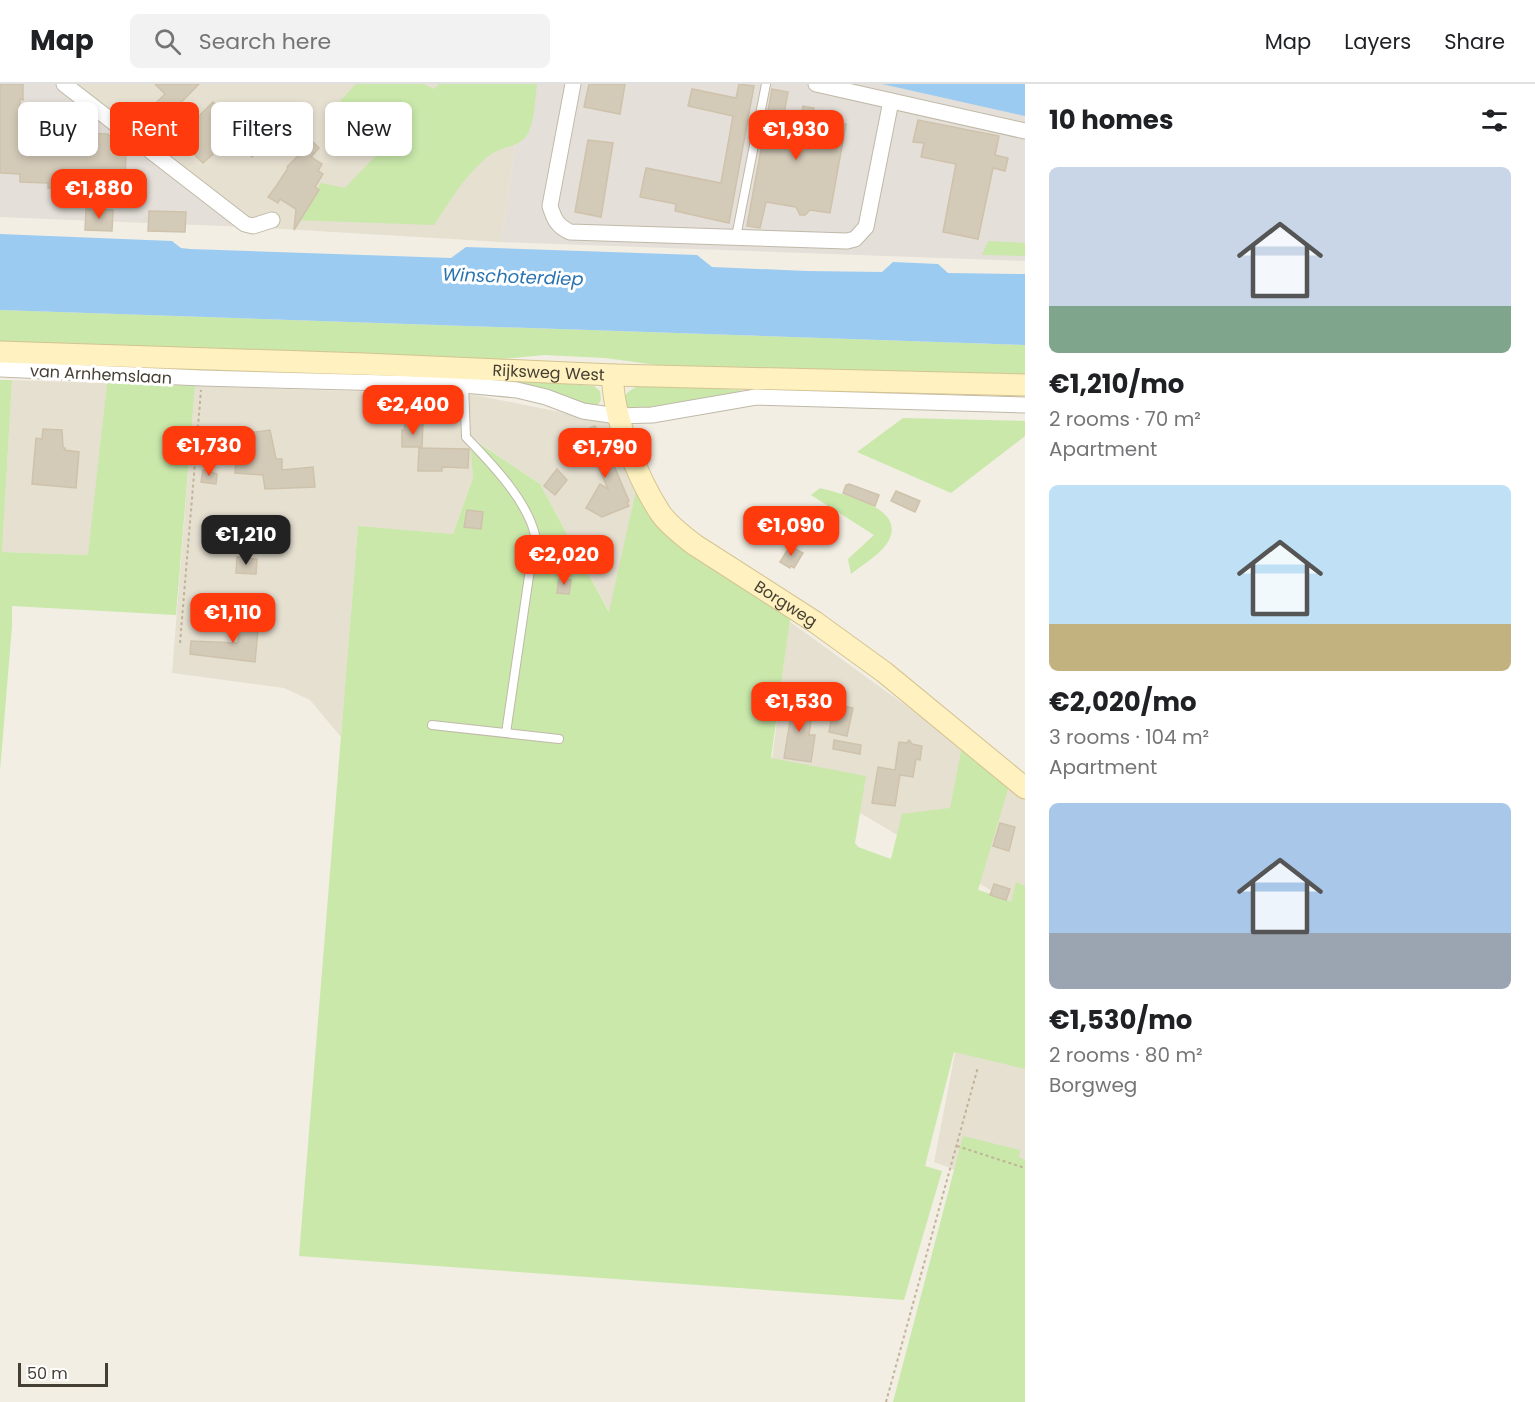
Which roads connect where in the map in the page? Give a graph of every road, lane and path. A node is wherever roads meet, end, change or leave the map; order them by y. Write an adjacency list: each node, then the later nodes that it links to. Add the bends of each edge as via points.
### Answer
1 (64, 84): 7 (street, via 245,224 253,226)
2 (573, 84): 8 (street, via 550,206 560,227 570,232)
3 (766, 84): 8 (lane)
4 (816, 84): 5 (street)
5 (891, 101): 6 (street); 8 (street, via 866,227 861,235 847,241)
6 (1025, 131)
7 (272, 220)
8 (736, 237)
9 (0, 352): 11 (main road, Rijksweg West)
10 (0, 369): 12 (street, van Arnhemslaan)
11 (613, 375): 14 (main road, Rijksweg West); 16 (main road, Borgweg)
12 (202, 378): 13 (street, van Arnhemslaan); 17 (path)
13 (464, 386): 16 (street, van Arnhemslaan, via 518,390 583,411); 19 (lane, via 466,437 497,469 532,521 535,534)
14 (1025, 386)
15 (1025, 405): 16 (street, via 756,398 652,415)
16 (617, 416): 21 (main road, Borgweg, via 655,503 677,531 884,672)
17 (180, 643)
18 (432, 725): 19 (lane)
19 (506, 733): 20 (lane)
20 (560, 739)
21 (1025, 788)
22 (978, 1067): 23 (path)
23 (957, 1146): 24 (path); 25 (path)
24 (1025, 1168)
25 (886, 1402)

